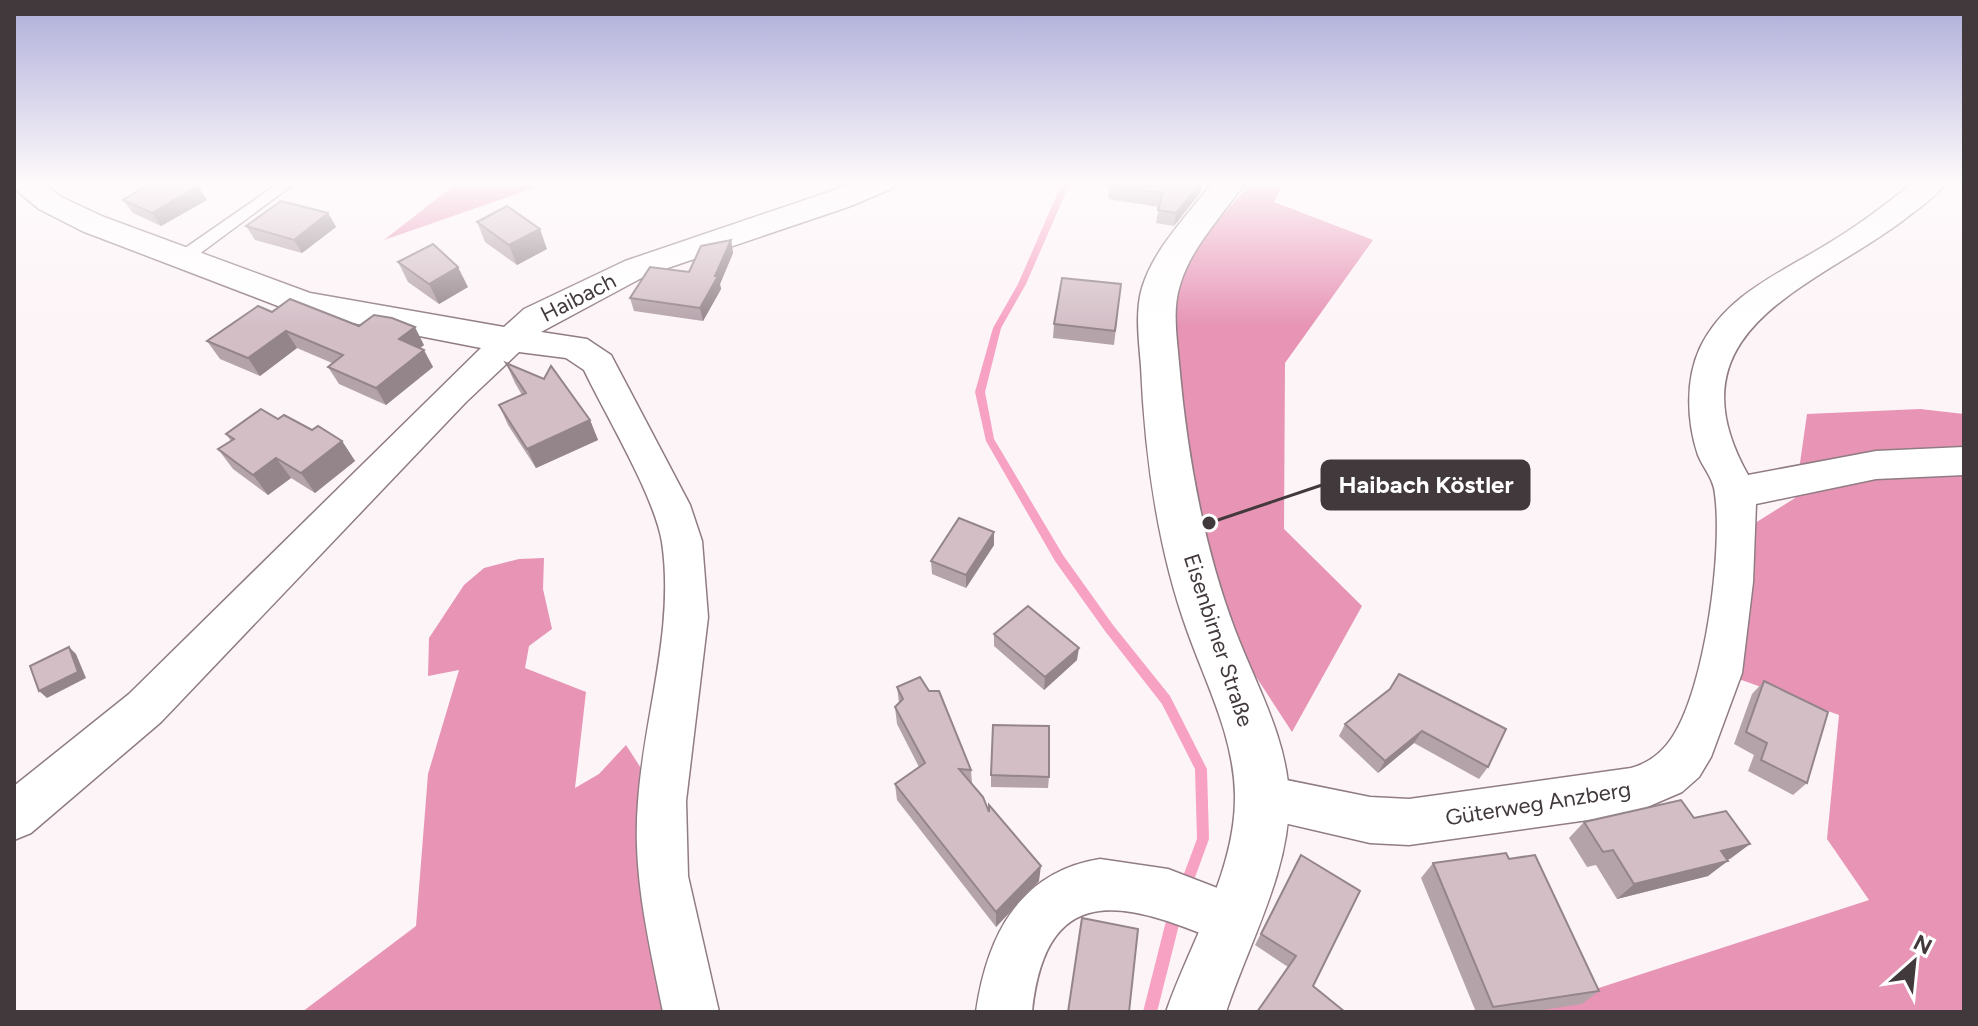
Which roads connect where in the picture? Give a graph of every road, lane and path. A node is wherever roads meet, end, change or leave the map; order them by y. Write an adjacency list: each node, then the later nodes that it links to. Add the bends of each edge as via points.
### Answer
1 (115, 231): 6 (street)
2 (221, 231): 6 (lane)
3 (747, 231): 7 (street, Haibach, via 636,268 560,304)
4 (1196, 231): 10 (main road, Eisenbirner Straße, via 1164,278 1157,301 1163,425 1195,574 1257,758)
5 (1868, 231): 9 (street, Güterweg Anzberg, via 1760,299 1726,333 1710,373 1708,398 1717,454)
6 (181, 259): 7 (street, via 303,303)
7 (508, 341): 11 (street, Haibach, via 145,708); 13 (street, via 575,347 598,363 670,505 682,541 686,617 662,801 662,876)
8 (1964, 461): 9 (street, via 1905,461)
9 (1735, 491): 10 (street, Güterweg Anzberg, via 1721,671 1697,736 1664,780 1631,791 1409,822 1370,820)
10 (1262, 798): 12 (main road, Eisenbirner Straße, via 1246,883)
11 (14, 817)
12 (1200, 906): 14 (street, via 1099,884 1079,888 1034,922 1018,951); 15 (main road, Eisenbirner Straße)
13 (691, 1012)
14 (1004, 1012)
15 (1196, 1012)

